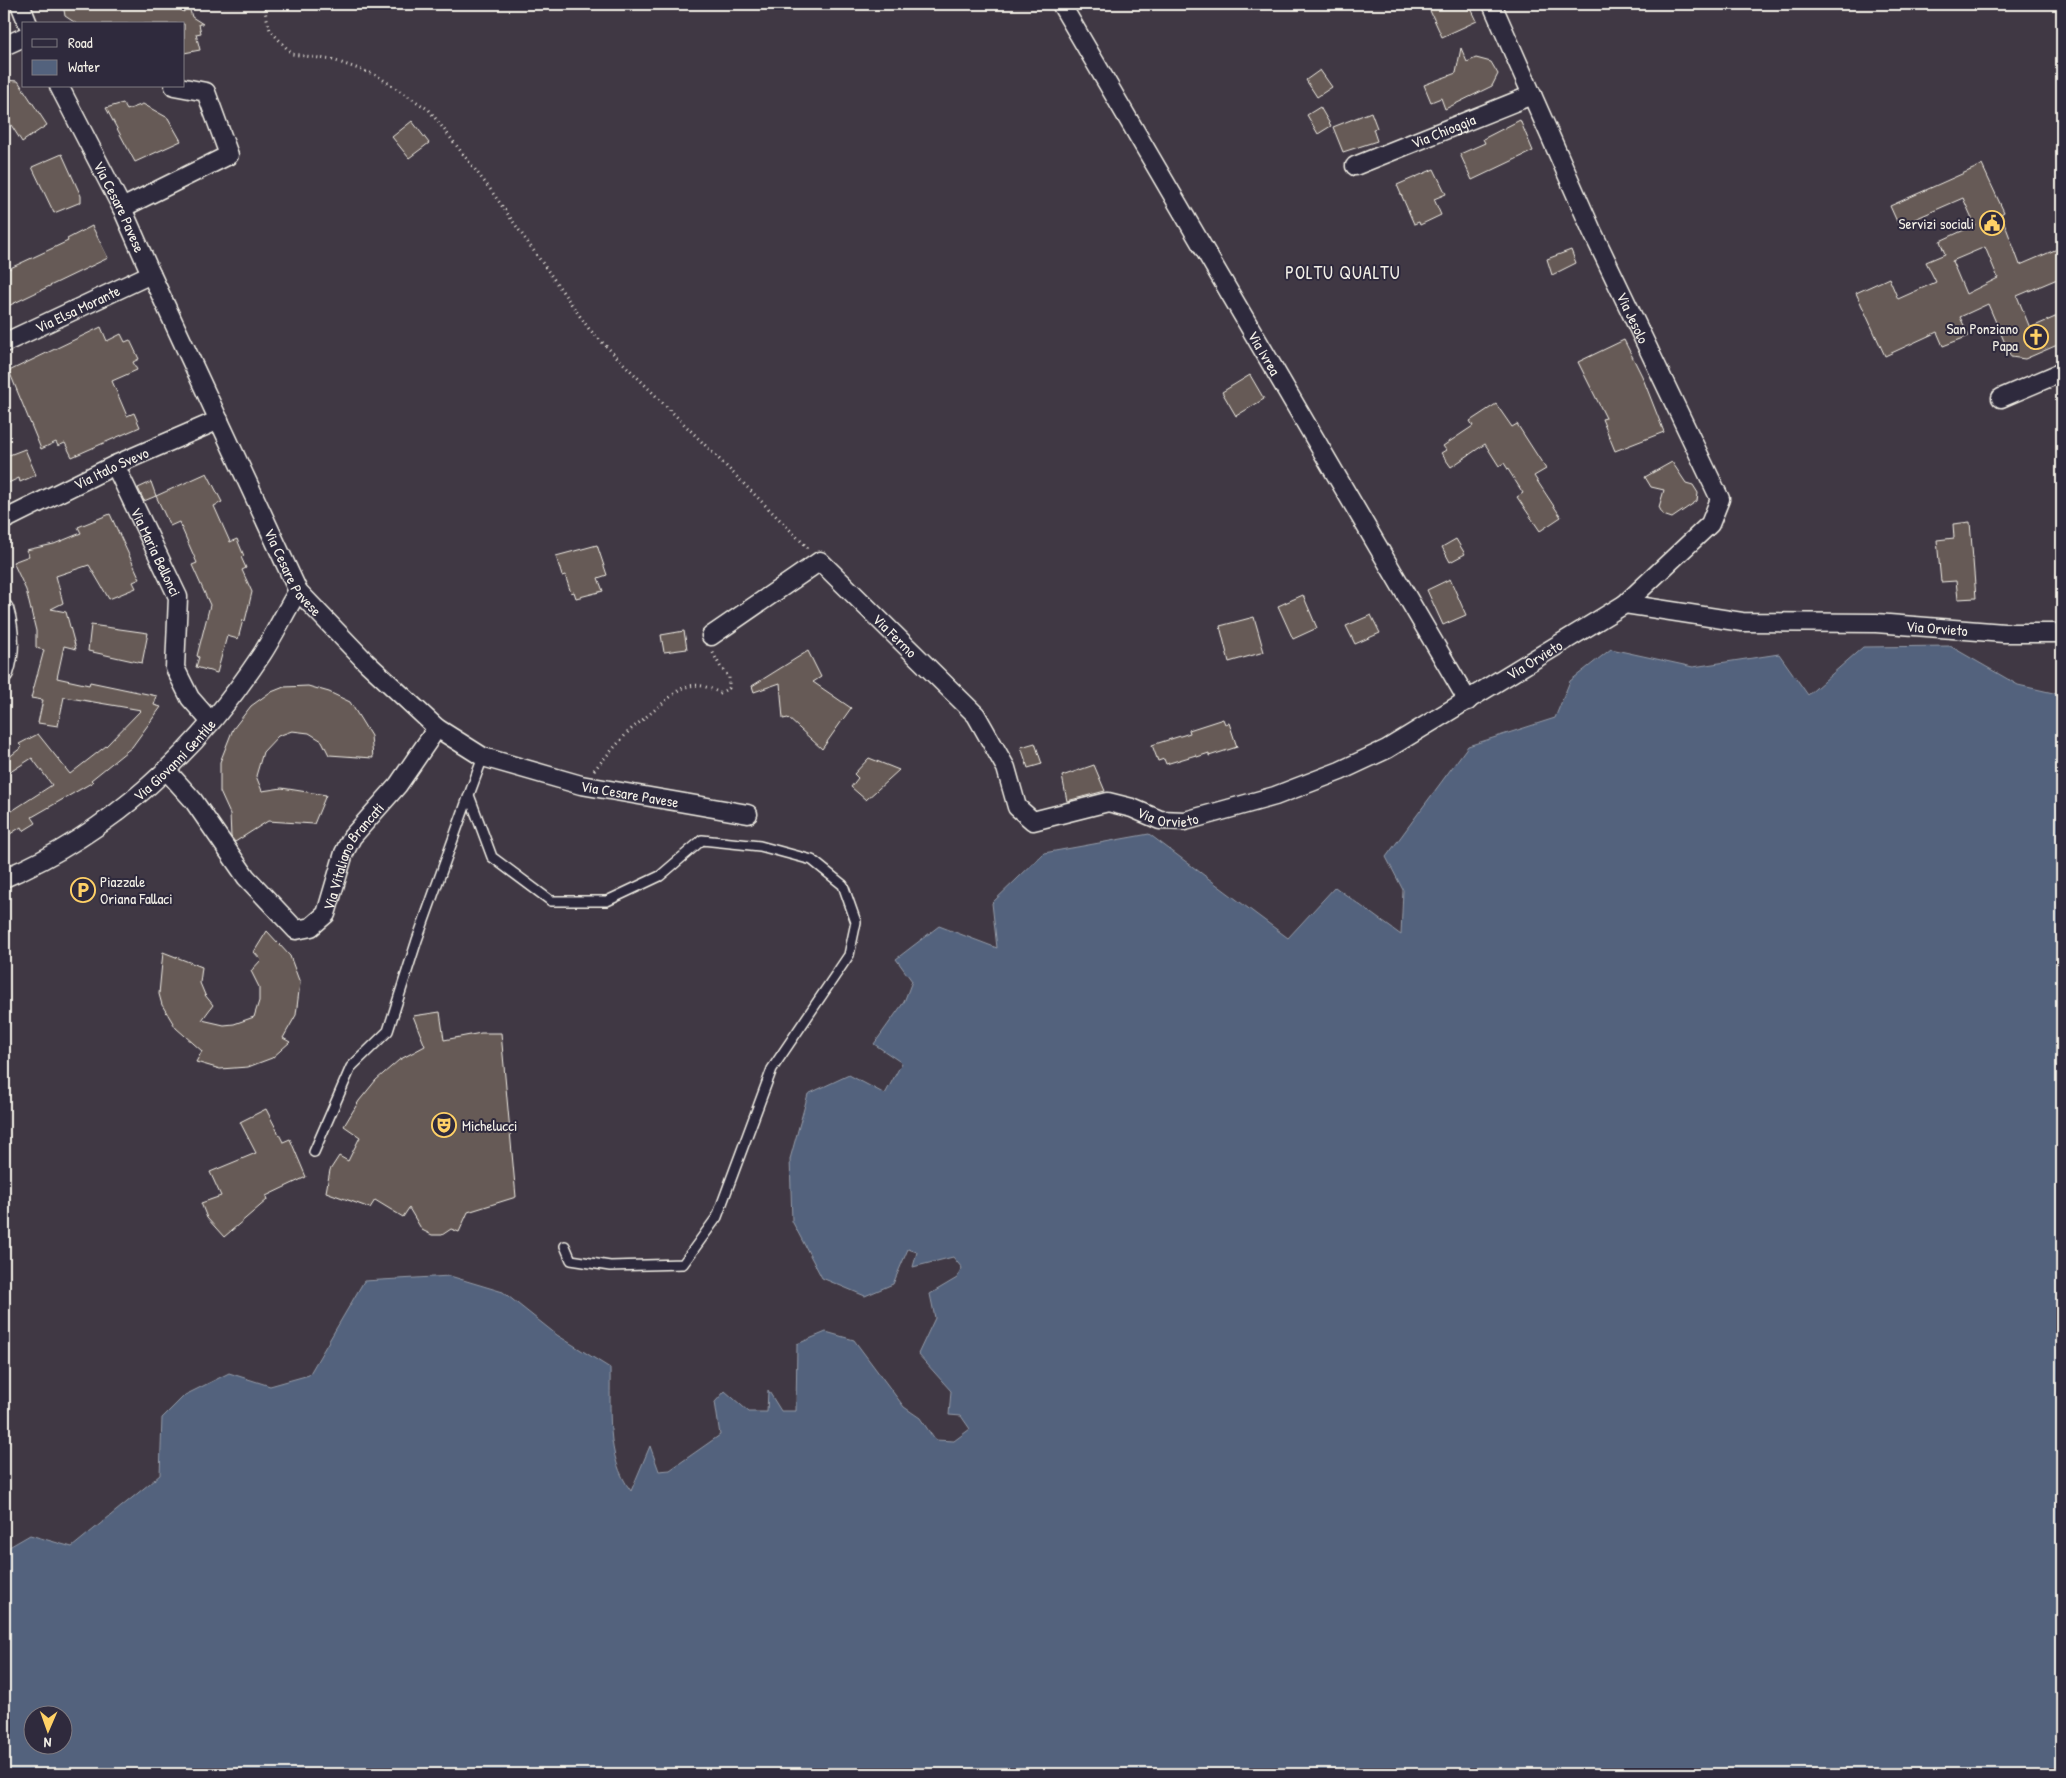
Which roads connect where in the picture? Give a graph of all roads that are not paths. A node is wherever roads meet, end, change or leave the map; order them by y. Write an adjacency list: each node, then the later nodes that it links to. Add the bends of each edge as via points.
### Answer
1 (20, 4): 4 (street)
2 (1061, 4): 27 (street, Via Ivrea)
3 (1492, 4): 9 (street, Via Jesolo)
4 (27, 22)
5 (22, 38): 6 (street)
6 (4, 46)
7 (60, 88): 11 (street, Via Cesare Pavese)
8 (185, 88): 11 (street, via 206,92 229,154)
9 (1532, 95): 10 (street, Via Chioggia); 20 (street, Via Jesolo, via 1592,231 1720,499 1710,524)
10 (1355, 166)
11 (122, 208): 12 (street, Via Cesare Pavese)
12 (151, 274): 13 (street, Via Elsa Morante); 16 (street, Via Cesare Pavese)
13 (4, 343)
14 (2062, 372): 15 (street)
15 (2001, 398)
16 (219, 420): 17 (street, Via Italo Svevo); 19 (street, Via Cesare Pavese)
17 (115, 465): 18 (street, Via Italo Svevo); 28 (street, Via Maria Bellonci, via 178,597 175,668 190,698)
18 (4, 520)
19 (298, 591): 28 (street, Via Giovanni Gentile, via 262,654); 29 (street, Via Cesare Pavese)
20 (1625, 604): 22 (street, Via Orvieto, via 1742,622 1876,623); 27 (street, Via Orvieto)
21 (4, 609): 26 (street, via 9,627 8,661)
22 (2004, 633): 23 (street, Via Orvieto); 25 (street)
23 (2062, 633)
24 (711, 636): 34 (street, Via Fermo, via 820,561 976,715 1006,768 1017,807)
25 (2062, 642)
26 (4, 673)
27 (1468, 701): 34 (street, Via Orvieto, via 1387,750 1340,771 1275,796 1185,821 1160,820 1108,802)
28 (211, 722): 31 (street, Via Giovanni Gentile)
29 (436, 728): 30 (street, Via Cesare Pavese); 31 (street, Via Vitaliano Brancati, via 398,785 352,837 326,914 311,927 296,930 246,876 193,800)
30 (483, 756): 32 (lane); 33 (street, Via Cesare Pavese, via 581,785)
31 (167, 772): 35 (street, Via Giovanni Gentile, via 99,827 38,863)
32 (469, 795): 36 (lane, via 388,1031 351,1067); 37 (lane, via 492,857 551,901 607,901 660,876 702,840 760,846 812,860 843,885 856,922 849,955 772,1069 717,1217 683,1264 610,1266 571,1260)
33 (748, 814)
34 (1032, 822)
35 (4, 878)
36 (314, 1152)
37 (565, 1246)

